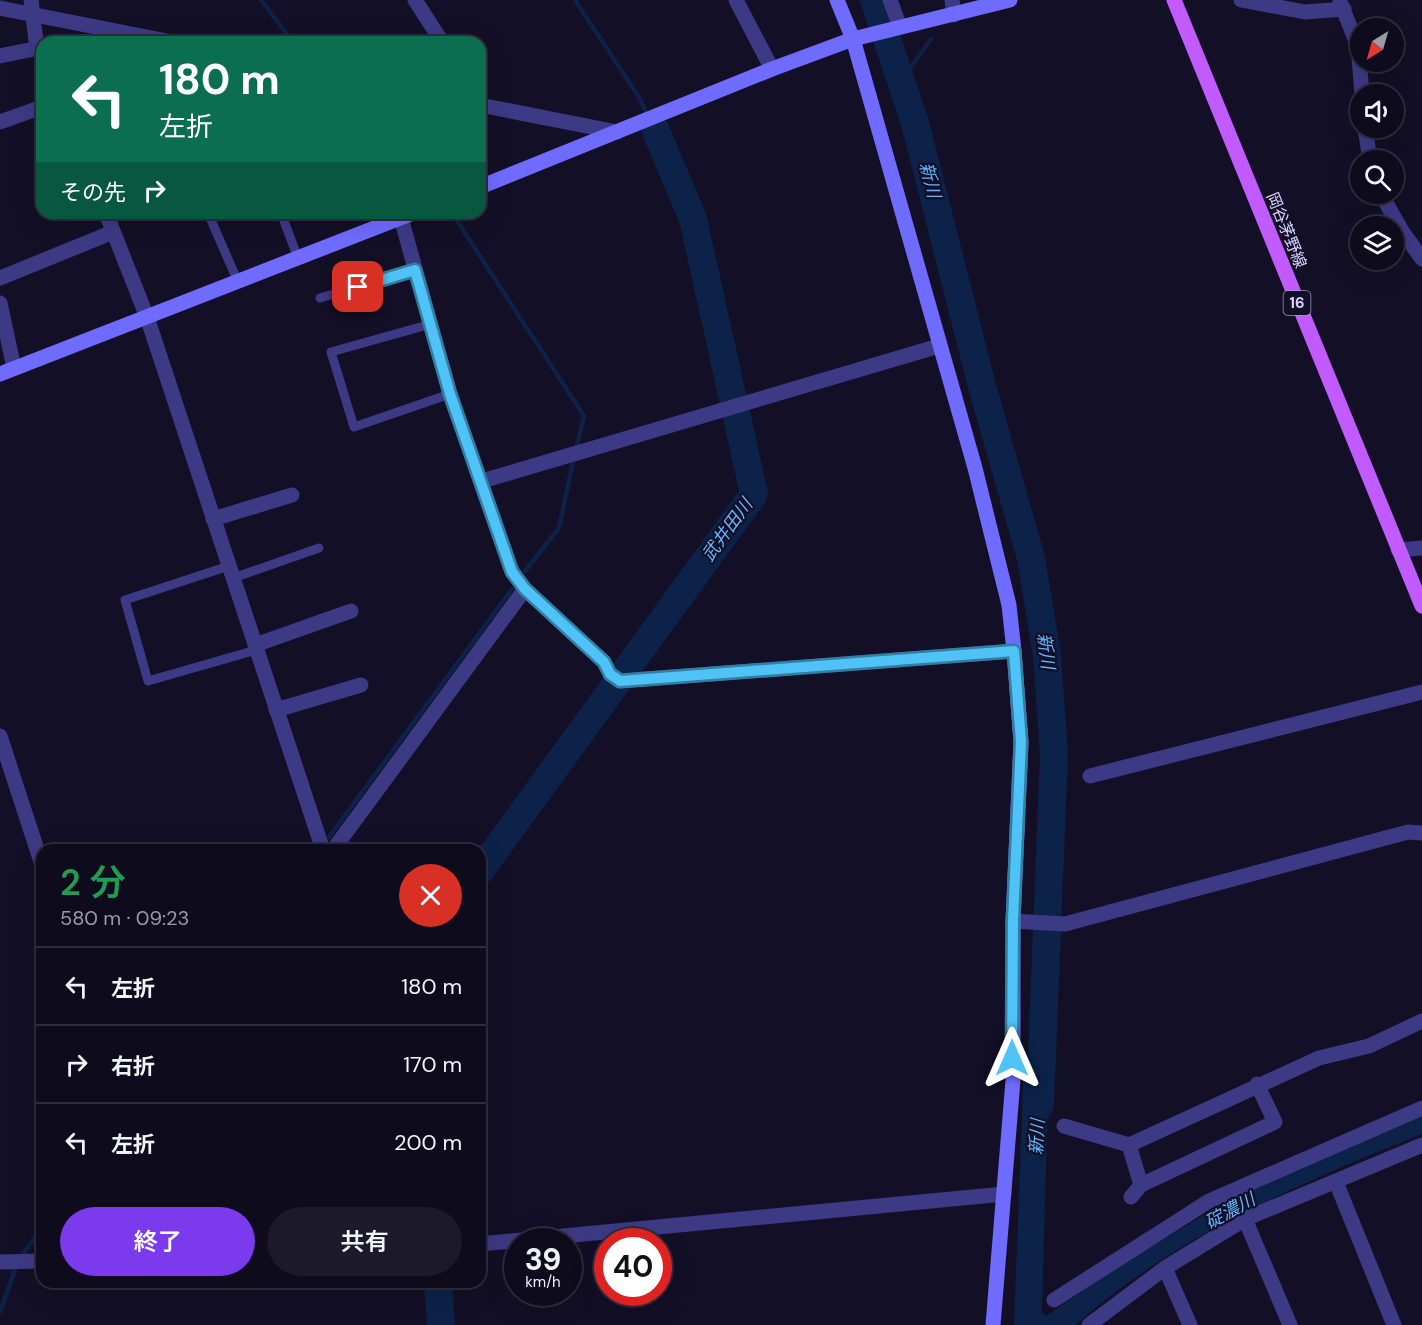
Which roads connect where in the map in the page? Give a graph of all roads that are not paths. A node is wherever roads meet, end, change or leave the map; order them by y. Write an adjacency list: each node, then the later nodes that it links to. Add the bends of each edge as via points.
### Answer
1 (414, 0): 15 (street)
2 (736, 0): 19 (street)
3 (837, 0): 16 (street)
4 (890, 0): 12 (street)
5 (1010, 0): 11 (street)
6 (1173, 0): 50 (main road, 岡谷茅野線 / 16)
7 (1241, 0): 8 (street, via 1305,12)
8 (1341, 4): 20 (street, via 1358,46)
9 (31, 7): 10 (street); 13 (street); 14 (street)
10 (0, 8)
11 (953, 8): 12 (street)
12 (897, 28): 16 (street)
13 (37, 36)
14 (148, 36)
15 (438, 36)
16 (853, 39): 19 (street); 42 (street)
17 (36, 52): 18 (street)
18 (0, 56)
19 (772, 69): 24 (street)
20 (1361, 84)
21 (486, 106): 24 (street)
22 (36, 109): 23 (street)
23 (0, 122)
24 (618, 132): 25 (street)
25 (486, 185)
26 (1387, 204): 34 (street)
27 (108, 219): 32 (street)
28 (211, 219): 37 (lane)
29 (283, 219): 33 (lane)
30 (399, 219): 33 (street)
31 (407, 219): 35 (street)
32 (113, 232): 36 (street); 40 (street)
33 (298, 258): 37 (street)
34 (1422, 259)
35 (415, 270): 38 (lane); 41 (street)
36 (0, 278)
37 (238, 282): 40 (street)
38 (320, 298)
39 (0, 303): 43 (street)
40 (147, 317): 43 (street); 47 (street)
41 (430, 324): 44 (street); 44 (lane, via 331,352 354,427)
42 (939, 346): 45 (street); 56 (street, via 1009,605)
43 (7, 371)
44 (450, 394): 45 (street)
45 (482, 481): 52 (street, via 512,572)
46 (292, 495): 47 (street)
47 (213, 519): 51 (street)
48 (319, 548): 51 (lane)
49 (1422, 548): 50 (street)
50 (1398, 550): 53 (main road, 岡谷茅野線 / 16)
51 (231, 572): 55 (street); 55 (lane, via 125,600 148,681)
52 (525, 589): 56 (street, via 604,662 615,677); 65 (street)
53 (1422, 606)
54 (351, 611): 55 (street)
55 (256, 647): 59 (street)
56 (1014, 651): 67 (street, via 1021,742)
57 (361, 685): 59 (street)
58 (1422, 692): 61 (street)
59 (276, 710): 64 (street)
60 (0, 736): 66 (street)
61 (1090, 776)
62 (1422, 824): 63 (street)
63 (1415, 832): 67 (street, via 1112,914 1061,924)
64 (321, 844)
65 (337, 844)
66 (36, 847)
67 (1013, 921): 75 (street, via 1012,1080)
68 (1422, 1021): 69 (street, via 1369,1046 1319,1058)
69 (1257, 1084): 72 (street); 72 (street, via 1275,1122 1136,1191)
70 (1422, 1108): 81 (street, via 1209,1201)
71 (1064, 1126): 72 (street)
72 (1130, 1145)
73 (1422, 1145): 74 (street)
74 (1336, 1182): 76 (street); 86 (street)
75 (1004, 1194): 77 (street); 82 (street)
76 (1245, 1219): 80 (street); 85 (street)
77 (486, 1243)
78 (36, 1261): 79 (street)
79 (0, 1262)
80 (1166, 1268): 83 (street); 84 (street)
81 (1054, 1300)
82 (993, 1325)
83 (1089, 1325)
84 (1190, 1325)
85 (1290, 1325)
86 (1394, 1325)

